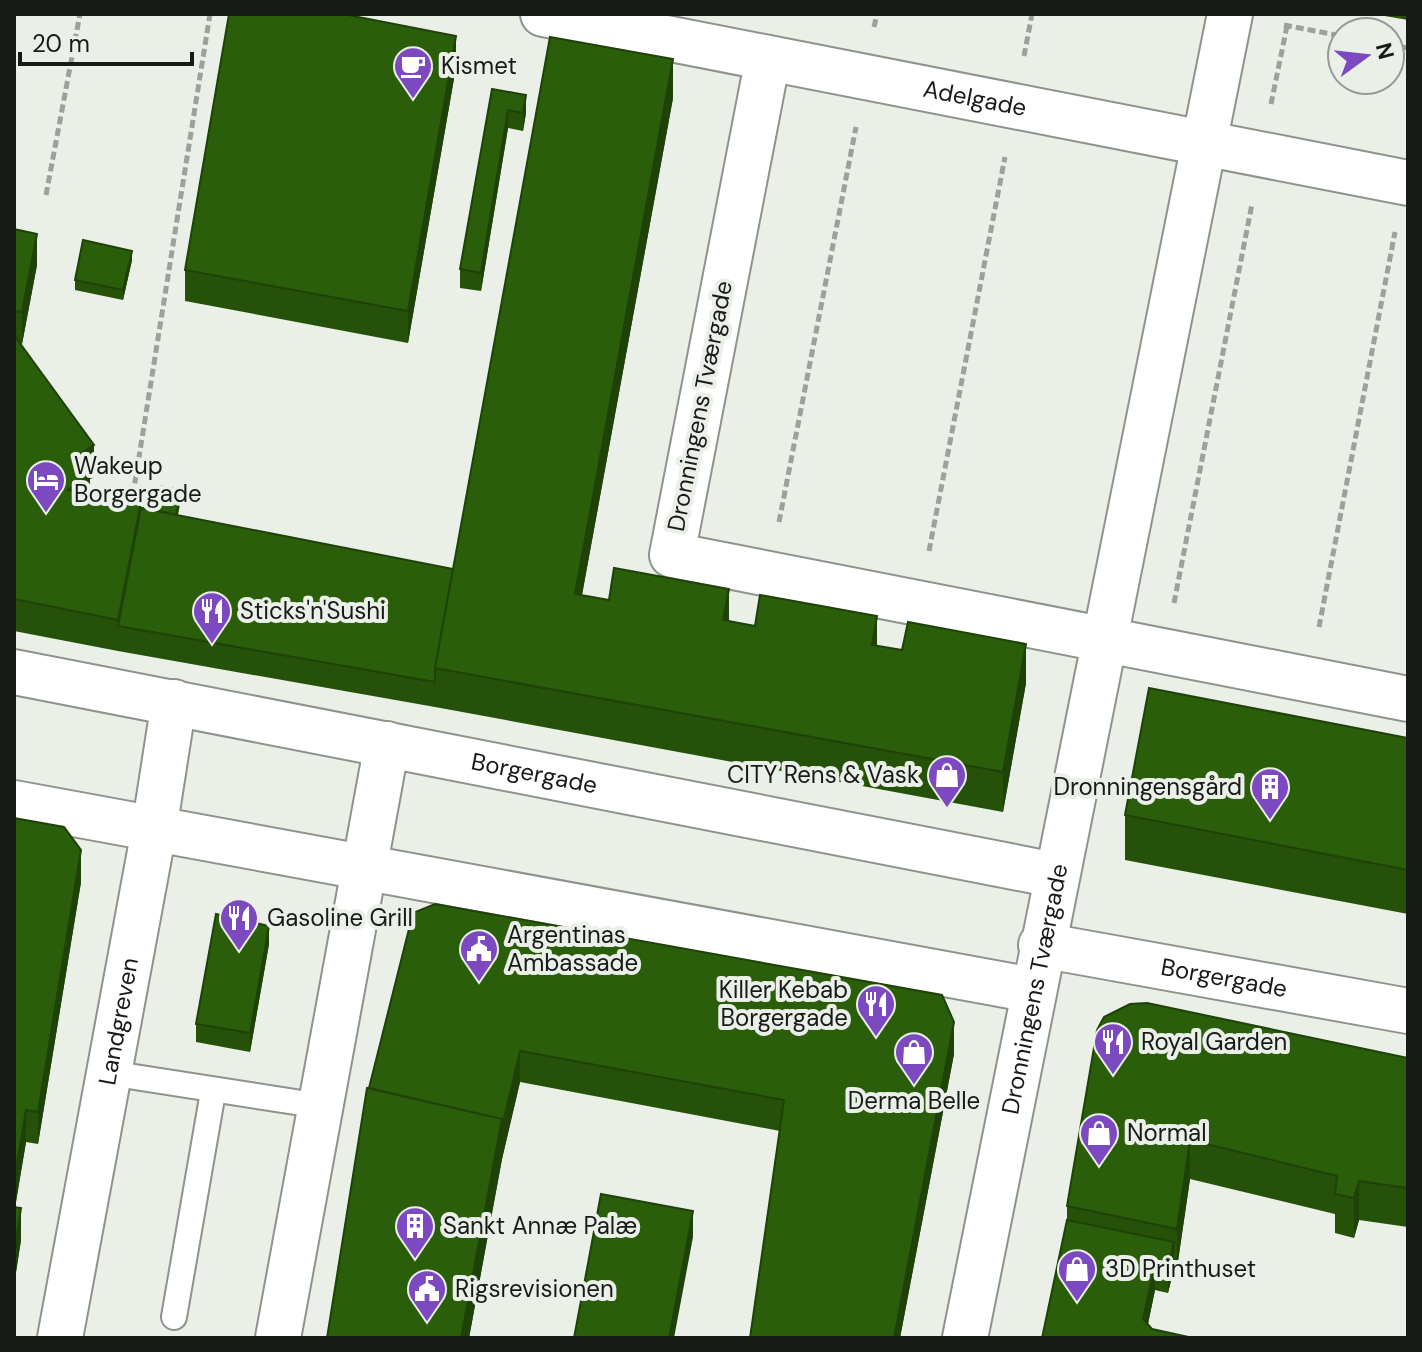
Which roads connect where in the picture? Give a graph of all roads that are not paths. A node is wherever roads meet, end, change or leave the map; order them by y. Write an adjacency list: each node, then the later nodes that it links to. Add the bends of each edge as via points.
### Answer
1 (543, 14): 3 (street, Adelgade)
2 (1230, 14): 4 (street, Dronningens Tværgade)
3 (768, 58): 4 (street, Adelgade); 6 (street, Dronningens Tværgade, via 672,555)
4 (1205, 143): 5 (street, Adelgade); 6 (street, Dronningens Tværgade)
5 (1406, 182)
6 (1107, 640): 8 (street, Dronningens Tværgade); 14 (street, Dronningens Tværgade)
7 (14, 672): 9 (street, Borgergade)
8 (1408, 699)
9 (174, 702): 10 (street, Borgergade); 12 (street, Landgreven)
10 (387, 744): 13 (street); 14 (street, Borgergade)
11 (14, 803): 12 (street)
12 (154, 830): 13 (street); 18 (street, Landgreven)
13 (364, 867): 16 (street); 20 (street)
14 (1055, 875): 15 (street, Dronningens Tværgade)
15 (1041, 945): 16 (street, Dronningens Tværgade); 17 (street, Borgergade)
16 (1032, 990): 24 (street, Dronningens Tværgade)
17 (1408, 1011)
18 (109, 1073): 19 (lane); 22 (street, Landgreven)
19 (213, 1092): 20 (lane); 21 (lane)
20 (321, 1106): 23 (street)
21 (174, 1317)
22 (60, 1338)
23 (278, 1338)
24 (965, 1338)

